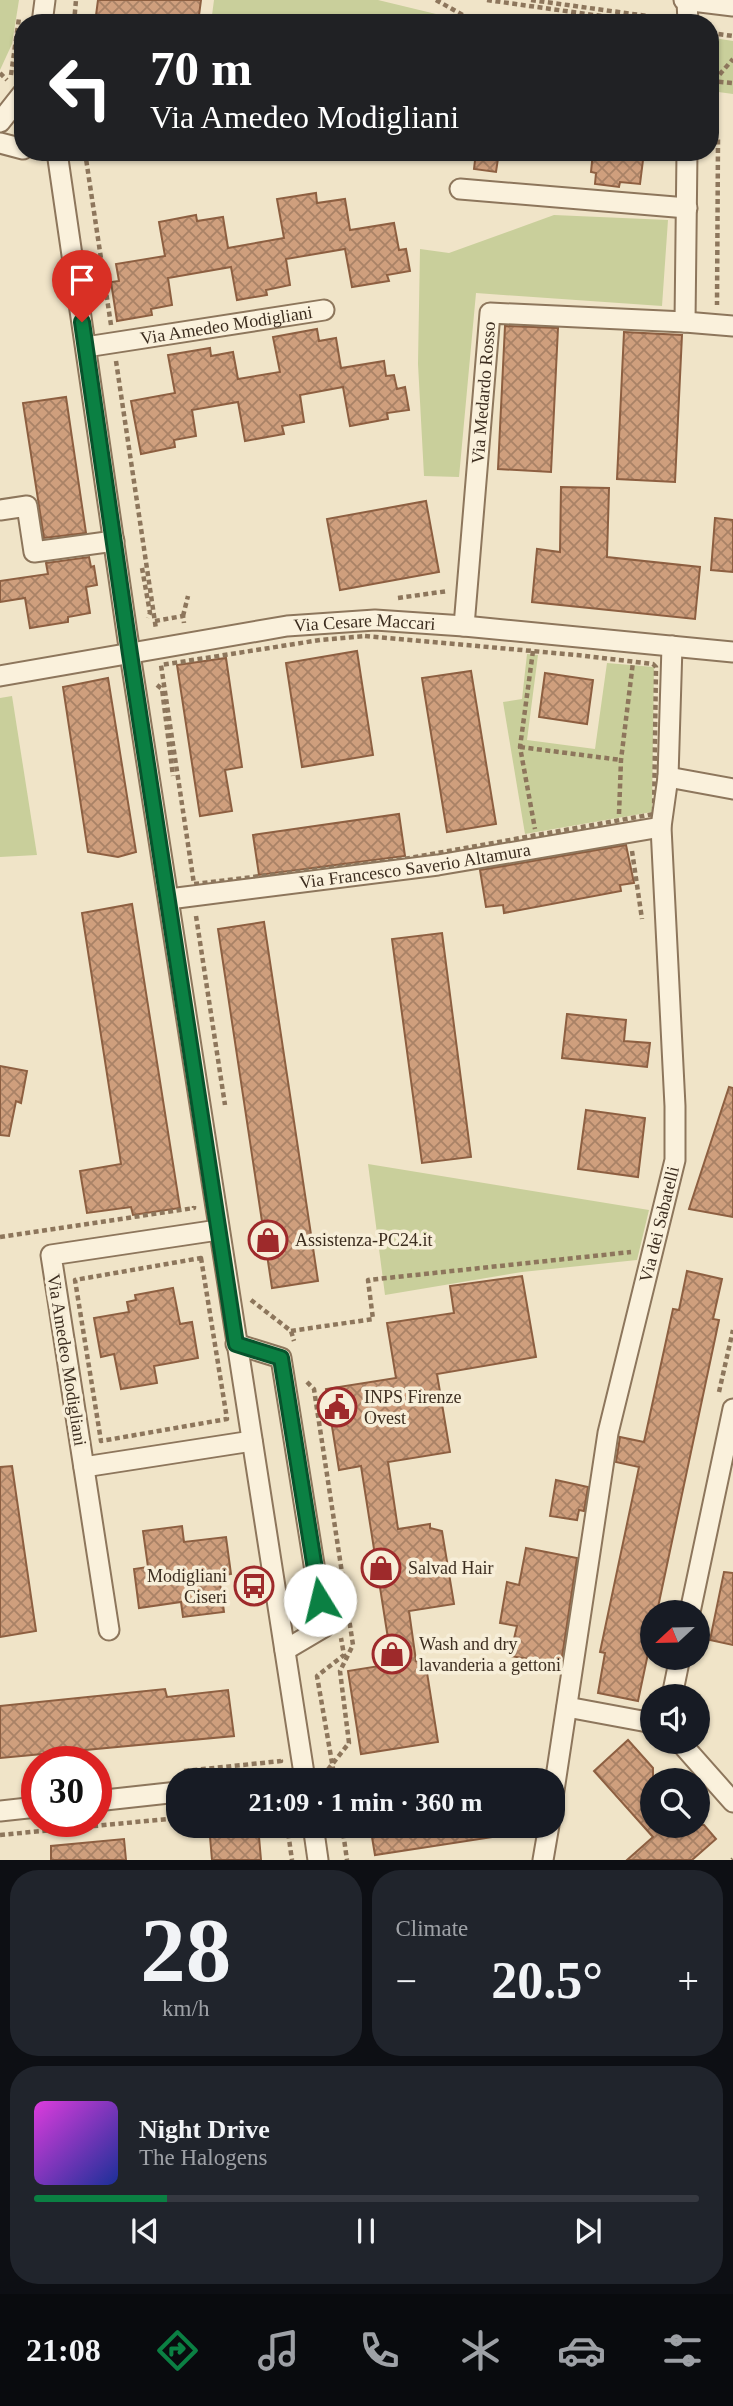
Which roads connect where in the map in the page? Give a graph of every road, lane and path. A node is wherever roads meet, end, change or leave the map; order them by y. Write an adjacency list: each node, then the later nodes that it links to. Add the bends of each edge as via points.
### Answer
1 (436, 0): 6 (path)
2 (487, 0): 7 (path)
3 (531, 0): 8 (path)
4 (686, 0): 5 (street)
5 (733, 6)
6 (461, 14)
7 (587, 14)
8 (636, 14)
9 (733, 59): 11 (path)
10 (14, 69): 12 (path)
11 (719, 74)
12 (11, 98): 13 (street)
13 (0, 122)
14 (59, 161): 26 (street)
15 (80, 161): 25 (path)
16 (86, 161): 25 (path)
17 (687, 161): 20 (street)
18 (718, 161): 22 (path)
19 (460, 189): 20 (street)
20 (687, 208): 23 (street)
21 (324, 310): 25 (street, Via Amedeo Modigliani)
22 (718, 313)
23 (685, 323): 24 (street, Via Medardo Rosso); 34 (street, Via Medardo Rosso, via 490,313)
24 (733, 326)
25 (111, 344): 26 (street, Via Amedeo Modigliani); 33 (path); 36 (path)
26 (86, 348): 28 (street)
27 (0, 510): 28 (street, via 27,506 34,552)
28 (114, 541): 40 (street)
29 (452, 590): 31 (path)
30 (188, 597): 32 (path)
31 (385, 600)
32 (183, 616): 33 (path); 35 (path)
33 (155, 621): 36 (path)
34 (464, 626): 36 (street, Via Cesare Maccari, via 375,620); 37 (street, Via Cesare Maccari)
35 (185, 631)
36 (154, 643): 40 (street, Via Cesare Maccari); 50 (path, via 156,684 162,690)
37 (672, 646): 39 (street, Via Cesare Maccari); 45 (street, Via dei Sabatelli)
38 (533, 650): 41 (path); 43 (path); 49 (path, via 365,636 161,665 194,884 404,859)
39 (733, 652)
40 (130, 654): 42 (street, Via Cesare Maccari); 51 (street)
41 (633, 661): 44 (path); 47 (path, via 656,667 654,814)
42 (0, 676)
43 (520, 747): 44 (path); 49 (path)
44 (621, 760): 47 (path)
45 (668, 777): 46 (street); 48 (street, Via dei Sabatelli)
46 (733, 789)
47 (619, 821): 49 (path)
48 (661, 827): 50 (street, Via Francesco Saverio Altamura, via 438,865); 56 (street, Via dei Sabatelli, via 676,1160)
49 (537, 835)
50 (190, 897): 51 (street, Via Francesco Saverio Altamura); 52 (path)
51 (169, 899): 54 (street)
52 (220, 1107)
53 (192, 1195): 55 (path, via 194,1208)
54 (218, 1230): 60 (street); 65 (street, Via Amedeo Modigliani, via 51,1255)
55 (0, 1237)
56 (653, 1250): 58 (path, via 368,1280 373,1319); 69 (street, Via dei Sabatelli, via 608,1433)
57 (250, 1299): 58 (path)
58 (291, 1331): 59 (path)
59 (294, 1342)
60 (236, 1344): 64 (street); 68 (street, via 281,1358 290,1411 324,1627)
61 (302, 1377): 75 (path, via 314,1389 353,1645 340,1671 349,1743)
62 (733, 1409): 66 (street)
63 (227, 1419): 63 (path, via 101,1441 75,1280 201,1258)
64 (252, 1441): 65 (street, Via Amedeo Modigliani); 68 (street)
65 (84, 1467): 67 (street, Via Amedeo Modigliani)
66 (693, 1600)
67 (109, 1630)
68 (285, 1650): 74 (street)
69 (566, 1707): 70 (street); 76 (street, Via dei Sabatelli)
70 (640, 1721)
71 (691, 1754): 79 (street)
72 (280, 1756): 73 (path, via 281,1761)
73 (214, 1768)
74 (305, 1768)
75 (328, 1768)
76 (557, 1768)
77 (166, 1793): 78 (street)
78 (112, 1799)
79 (733, 1802)
80 (21, 1809): 81 (street)
81 (0, 1811)
82 (166, 1819): 83 (path)
83 (0, 1835)
84 (289, 1838): 88 (path)
85 (315, 1838): 89 (street)
86 (344, 1838): 90 (path)
87 (547, 1838): 91 (street)
88 (292, 1860)
89 (318, 1860)
90 (347, 1860)
91 (543, 1860)

